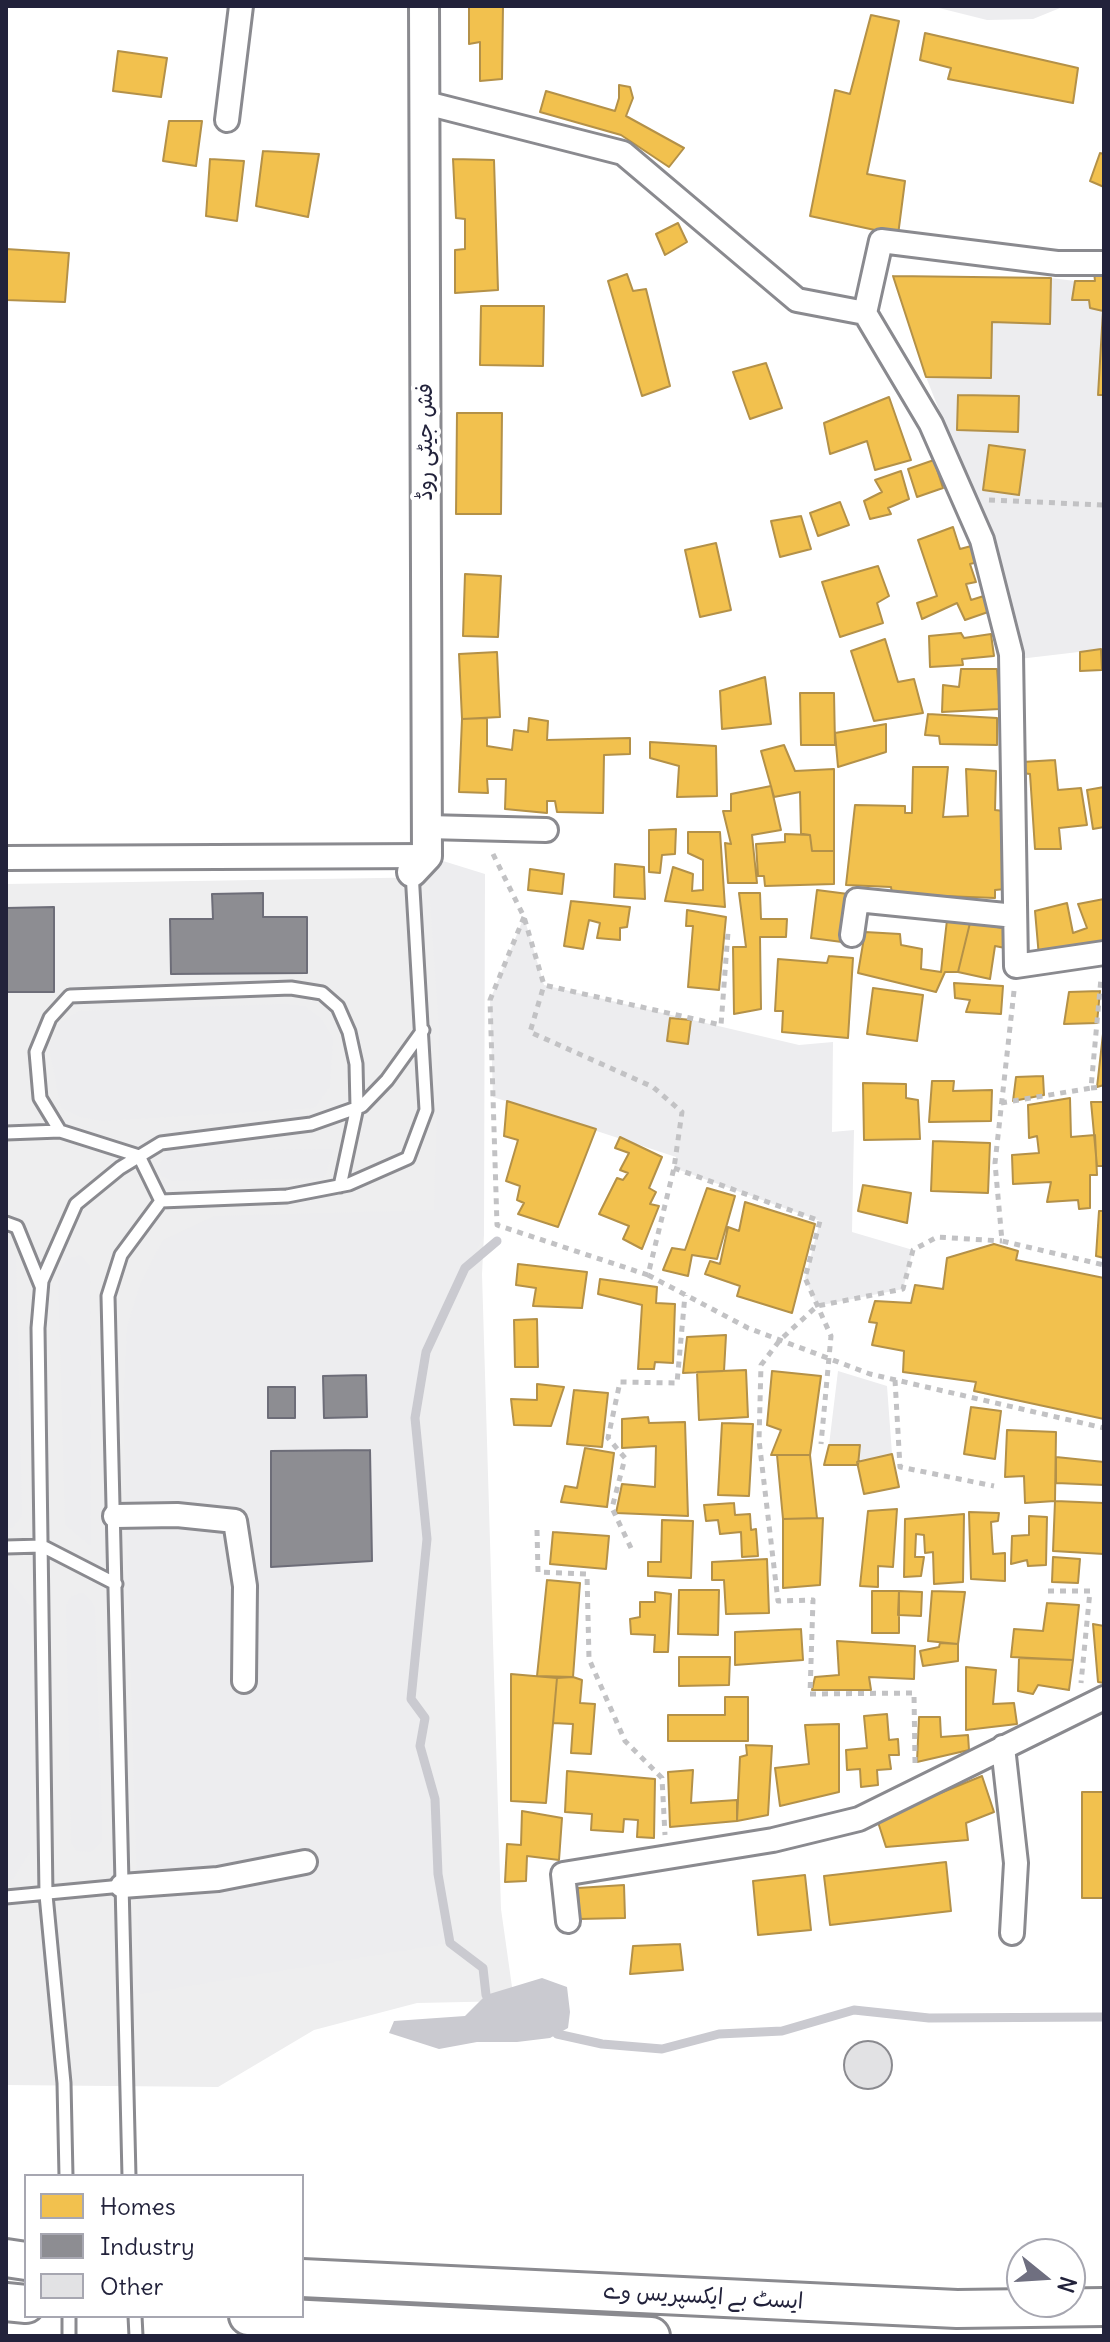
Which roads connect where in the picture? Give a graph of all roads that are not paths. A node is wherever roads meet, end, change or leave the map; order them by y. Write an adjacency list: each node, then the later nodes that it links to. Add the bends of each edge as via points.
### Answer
1 (241, 6): 4 (street)
2 (424, 6): 3 (street, فش جیٹی روڈ)
3 (426, 103): 6 (street, via 623,153 797,300); 7 (street, فش جیٹی روڈ)
4 (227, 120)
5 (1104, 263): 6 (street, via 1057,263 881,241)
6 (865, 313): 11 (street, via 931,424 982,540 1011,654)
7 (427, 827): 8 (street); 10 (street, فش جیٹی روڈ)
8 (546, 830)
9 (6, 858): 10 (street)
10 (419, 864): 14 (lane)
11 (1015, 916): 12 (street, via 857,900); 13 (street, via 1016,966)
12 (852, 935)
13 (1104, 953)
14 (423, 1030): 15 (lane, via 387,1080); 19 (lane, via 426,1110 408,1158)
15 (357, 1107): 16 (lane, via 349,1032 338,1007 322,993 291,988 70,996 50,1018 36,1052 40,1098); 18 (lane, via 311,1124 161,1143); 19 (lane)
16 (60, 1131): 17 (lane); 18 (lane)
17 (6, 1133)
18 (139, 1156): 20 (lane); 22 (lane, via 76,1204)
19 (340, 1186): 20 (lane, via 287,1196)
20 (161, 1201): 23 (lane, via 121,1255 108,1296)
21 (6, 1223): 22 (lane, via 17,1227)
22 (41, 1286): 24 (lane)
23 (115, 1516): 26 (lane); 27 (street, via 235,1521 245,1586)
24 (42, 1546): 25 (lane); 26 (lane); 32 (lane)
25 (6, 1547)
26 (116, 1584): 31 (lane)
27 (244, 1681)
28 (1104, 1698): 29 (street)
29 (1003, 1747): 34 (street, via 859,1819 773,1840 563,1874); 35 (street, via 1016,1863)
30 (305, 1862): 31 (street, via 218,1879)
31 (122, 1886): 32 (lane); 37 (lane)
32 (46, 1895): 33 (lane); 36 (lane, via 64,2083)
33 (6, 1897)
34 (568, 1921)
35 (1012, 1933)
36 (66, 2174)
37 (129, 2174)
38 (304, 2278): 39 (main road, ایسٹ بے ایکسپریس وے, via 957,2309)
39 (1104, 2307)
40 (288, 2318): 41 (main road, ایسٹ بے ایکسپریس وے)
41 (651, 2336)

